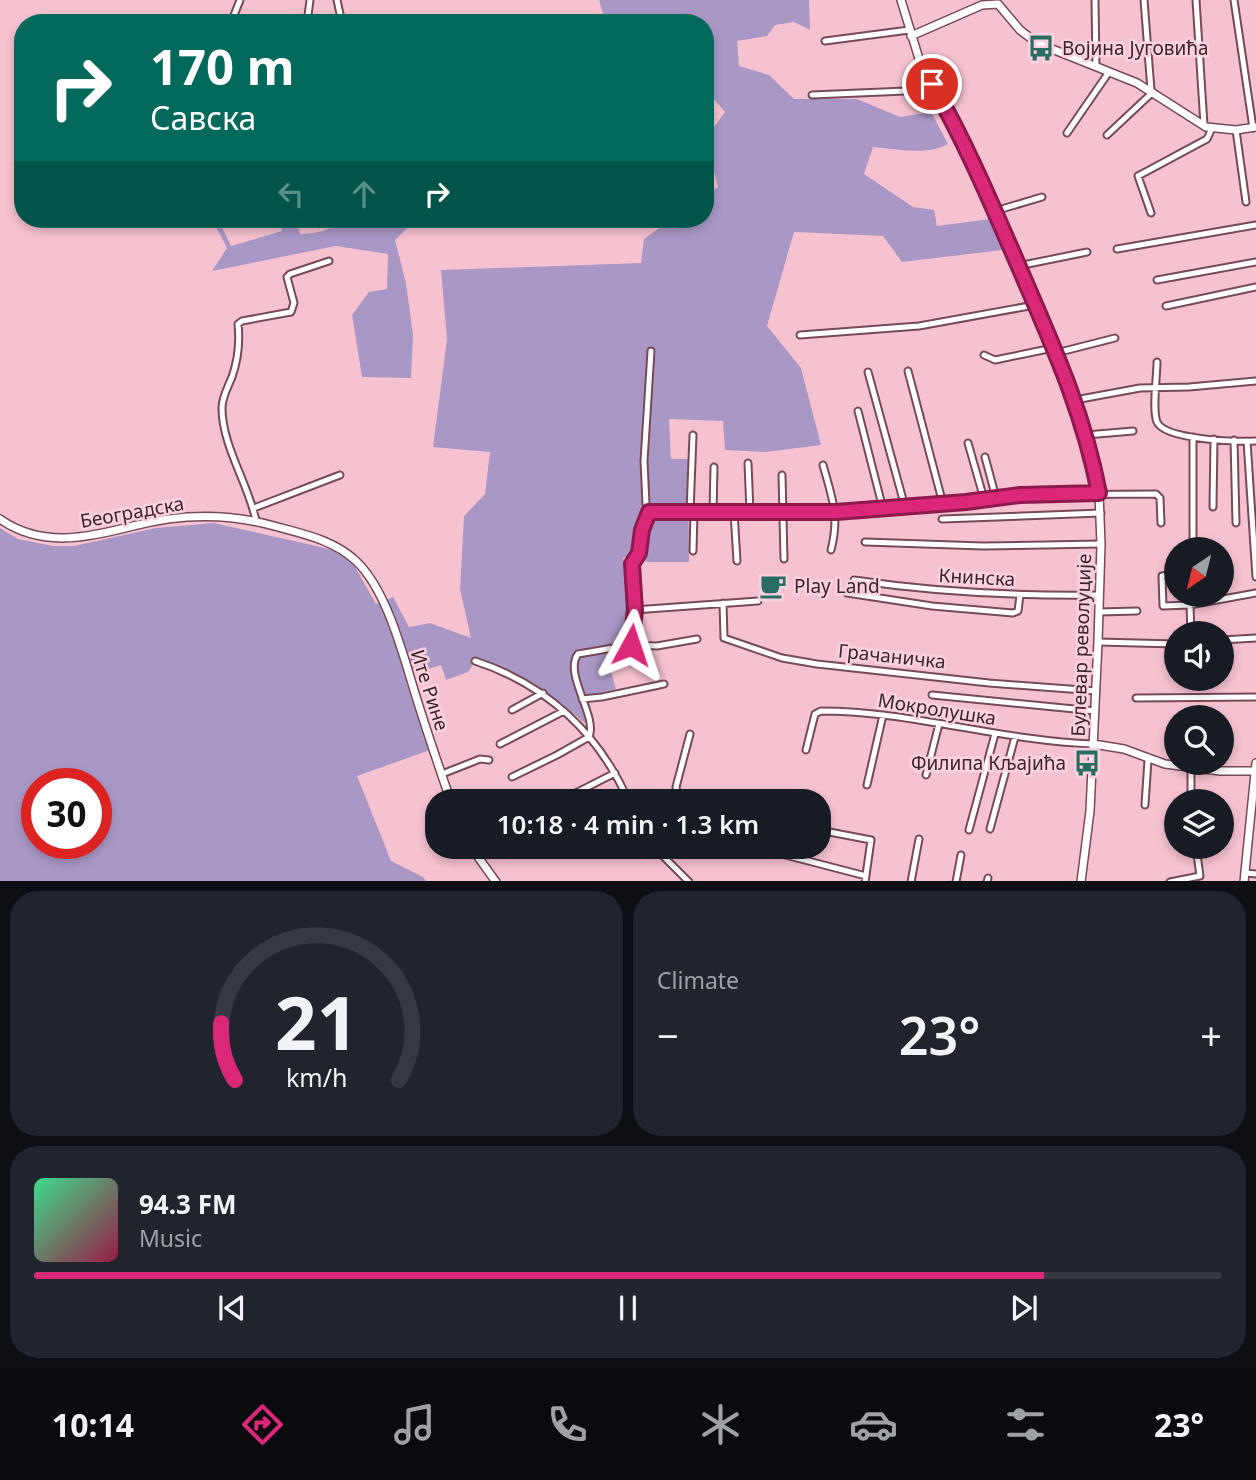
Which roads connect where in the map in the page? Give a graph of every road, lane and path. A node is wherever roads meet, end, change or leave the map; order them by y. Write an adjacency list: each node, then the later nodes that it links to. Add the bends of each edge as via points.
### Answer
1 (901, 0): 6 (street, Булевар револуције)
2 (1095, 0): 8 (street)
3 (1144, 0): 11 (street)
4 (1196, 0): 13 (street)
5 (1234, 0): 15 (street)
6 (910, 33): 7 (street); 8 (street, via 996,3 1033,41); 10 (street, Булевар револуције)
7 (825, 41)
8 (1096, 66): 9 (street)
9 (1109, 72): 11 (street); 17 (street)
10 (932, 84): 12 (street, via 906,91); 21 (street, Булевар револуције)
11 (1152, 91): 13 (street); 18 (street)
12 (812, 95)
13 (1203, 125): 14 (street)
14 (1212, 128): 16 (street); 22 (street, via 1207,139 1138,176)
15 (1254, 128): 16 (street)
16 (1236, 130): 20 (street)
17 (1067, 133)
18 (1107, 135)
19 (1042, 197): 21 (street)
20 (1246, 202)
21 (995, 211): 28 (street, Булевар револуције)
22 (1151, 213)
23 (1256, 225): 24 (street)
24 (1117, 249)
25 (1087, 252): 28 (street)
26 (330, 261): 66 (street, via 286,277 294,303 291,312 238,324 239,354 222,409 236,466)
27 (1256, 262): 29 (street)
28 (1018, 266): 31 (street, Булевар револуције)
29 (1157, 281)
30 (1256, 287): 32 (street)
31 (1035, 305): 33 (street, via 919,326); 35 (street, Булевар револуције)
32 (1166, 306)
33 (800, 335)
34 (1115, 338): 35 (street)
35 (1055, 350): 37 (street, via 995,360); 43 (street, Булевар револуције)
36 (651, 351): 68 (street, via 644,461)
37 (984, 355)
38 (1157, 362): 42 (street)
39 (908, 371): 63 (street)
40 (868, 372): 64 (street)
41 (1256, 381): 42 (street)
42 (1156, 388): 43 (street); 48 (street, via 1158,424 1168,432)
43 (1075, 400): 47 (street, Булевар револуције)
44 (858, 411): 67 (street)
45 (1133, 431): 47 (street)
46 (694, 435): 69 (street)
47 (1086, 435): 60 (street, Булевар револуције)
48 (1194, 437): 49 (street); 81 (street)
49 (1214, 439): 50 (street); 65 (street)
50 (1234, 440): 51 (street); 80 (street)
51 (1247, 441): 52 (street); 89 (street)
52 (1256, 441)
53 (968, 443): 62 (street)
54 (985, 457): 61 (street)
55 (748, 463): 72 (street)
56 (823, 465): 74 (street)
57 (714, 467): 70 (street)
58 (340, 475): 66 (street)
59 (782, 475): 73 (street)
60 (1099, 493): 61 (street); 75 (street, Булевар револуције); 79 (street, via 1157,494)
61 (996, 498): 62 (street)
62 (984, 499): 63 (street)
63 (943, 504): 64 (street)
64 (905, 507): 67 (street)
65 (1213, 507)
66 (254, 508): 78 (street)
67 (883, 509): 74 (street)
68 (649, 512): 69 (street); 100 (street, via 632,564)
69 (692, 512): 70 (street); 85 (street)
70 (713, 512): 71 (street)
71 (734, 512): 72 (street); 87 (street)
72 (750, 512): 73 (street)
73 (782, 512): 74 (street); 86 (street)
74 (836, 512): 84 (street)
75 (1101, 513): 77 (street); 83 (street, Булевар револуције)
76 (0, 519): 78 (street, Београдска, via 20,531 65,539 187,516)
77 (942, 519)
78 (256, 521): 91 (street, Београдска, via 333,544 359,563)
79 (1161, 523)
80 (1236, 523)
81 (1193, 537)
82 (865, 542): 83 (street)
83 (1101, 544): 95 (street, Булевар револуције)
84 (831, 550)
85 (693, 551)
86 (784, 559)
87 (737, 562)
88 (1164, 576): 99 (street)
89 (1256, 576)
90 (854, 580): 94 (street, Книнска)
91 (378, 588): 135 (street, Ите Рине)
92 (847, 593): 94 (street, via 1011,613 1017,612)
93 (1256, 593): 96 (street)
94 (1020, 595): 95 (street, Книнска)
95 (1099, 595): 102 (street, Булевар револуције)
96 (1234, 597)
97 (758, 601): 98 (street)
98 (723, 603): 100 (street); 111 (street, Грачаничка, via 724,638 782,658)
99 (1164, 606)
100 (635, 610): 108 (street)
101 (1137, 611): 102 (street)
102 (1099, 612): 106 (street, Булевар револуције)
103 (1256, 638): 105 (street)
104 (697, 639): 108 (street)
105 (1234, 639)
106 (1098, 642): 107 (street); 111 (street, Булевар револуције)
107 (1164, 644)
108 (631, 645): 116 (street, via 576,655)
109 (475, 660): 112 (street)
110 (664, 684): 116 (street)
111 (1096, 691): 119 (street, Булевар револуције)
112 (543, 693): 117 (street); 118 (street)
113 (932, 695): 119 (street)
114 (1256, 697): 115 (street)
115 (1136, 698)
116 (582, 699): 124 (street, via 590,721)
117 (512, 710)
118 (564, 711): 124 (street); 126 (street)
119 (1095, 711): 127 (street, Булевар револуције)
120 (883, 715): 121 (street, Мокролушка); 128 (street, Мокролушка, via 818,712); 138 (street)
121 (939, 724): 123 (street, Мокролушка); 136 (street)
122 (690, 734): 142 (street)
123 (995, 734): 125 (street, Мокролушка); 146 (street)
124 (589, 737): 134 (street); 137 (street)
125 (1015, 737): 127 (street, Мокролушка); 145 (street)
126 (500, 744)
127 (1093, 744): 130 (street, via 1124,749); 161 (street, Булевар револуције)
128 (806, 750)
129 (489, 760): 135 (street, via 480,759)
130 (1148, 760): 131 (street); 143 (street)
131 (1164, 763)
132 (1255, 767): 133 (street); 144 (street)
133 (1234, 769)
134 (615, 773): 140 (street); 141 (street)
135 (442, 774): 139 (street, Ите Рине)
136 (926, 775)
137 (512, 776)
138 (867, 785)
139 (447, 789)
140 (584, 789)
141 (623, 789)
142 (676, 789)
143 (1145, 805)
144 (1253, 814): 155 (street)
145 (990, 829)
146 (969, 830)
147 (831, 832): 156 (street, via 871,839)
148 (919, 839): 159 (street)
149 (961, 855): 160 (street)
150 (480, 859): 157 (street)
151 (666, 859): 158 (street)
152 (797, 859): 156 (street)
153 (1198, 859): 162 (street, via 1200,876)
154 (1256, 874): 155 (street)
155 (1245, 877)
156 (865, 879)
157 (496, 881)
158 (689, 881)
159 (911, 881)
160 (956, 881)
161 (1081, 881)
162 (1170, 881)

